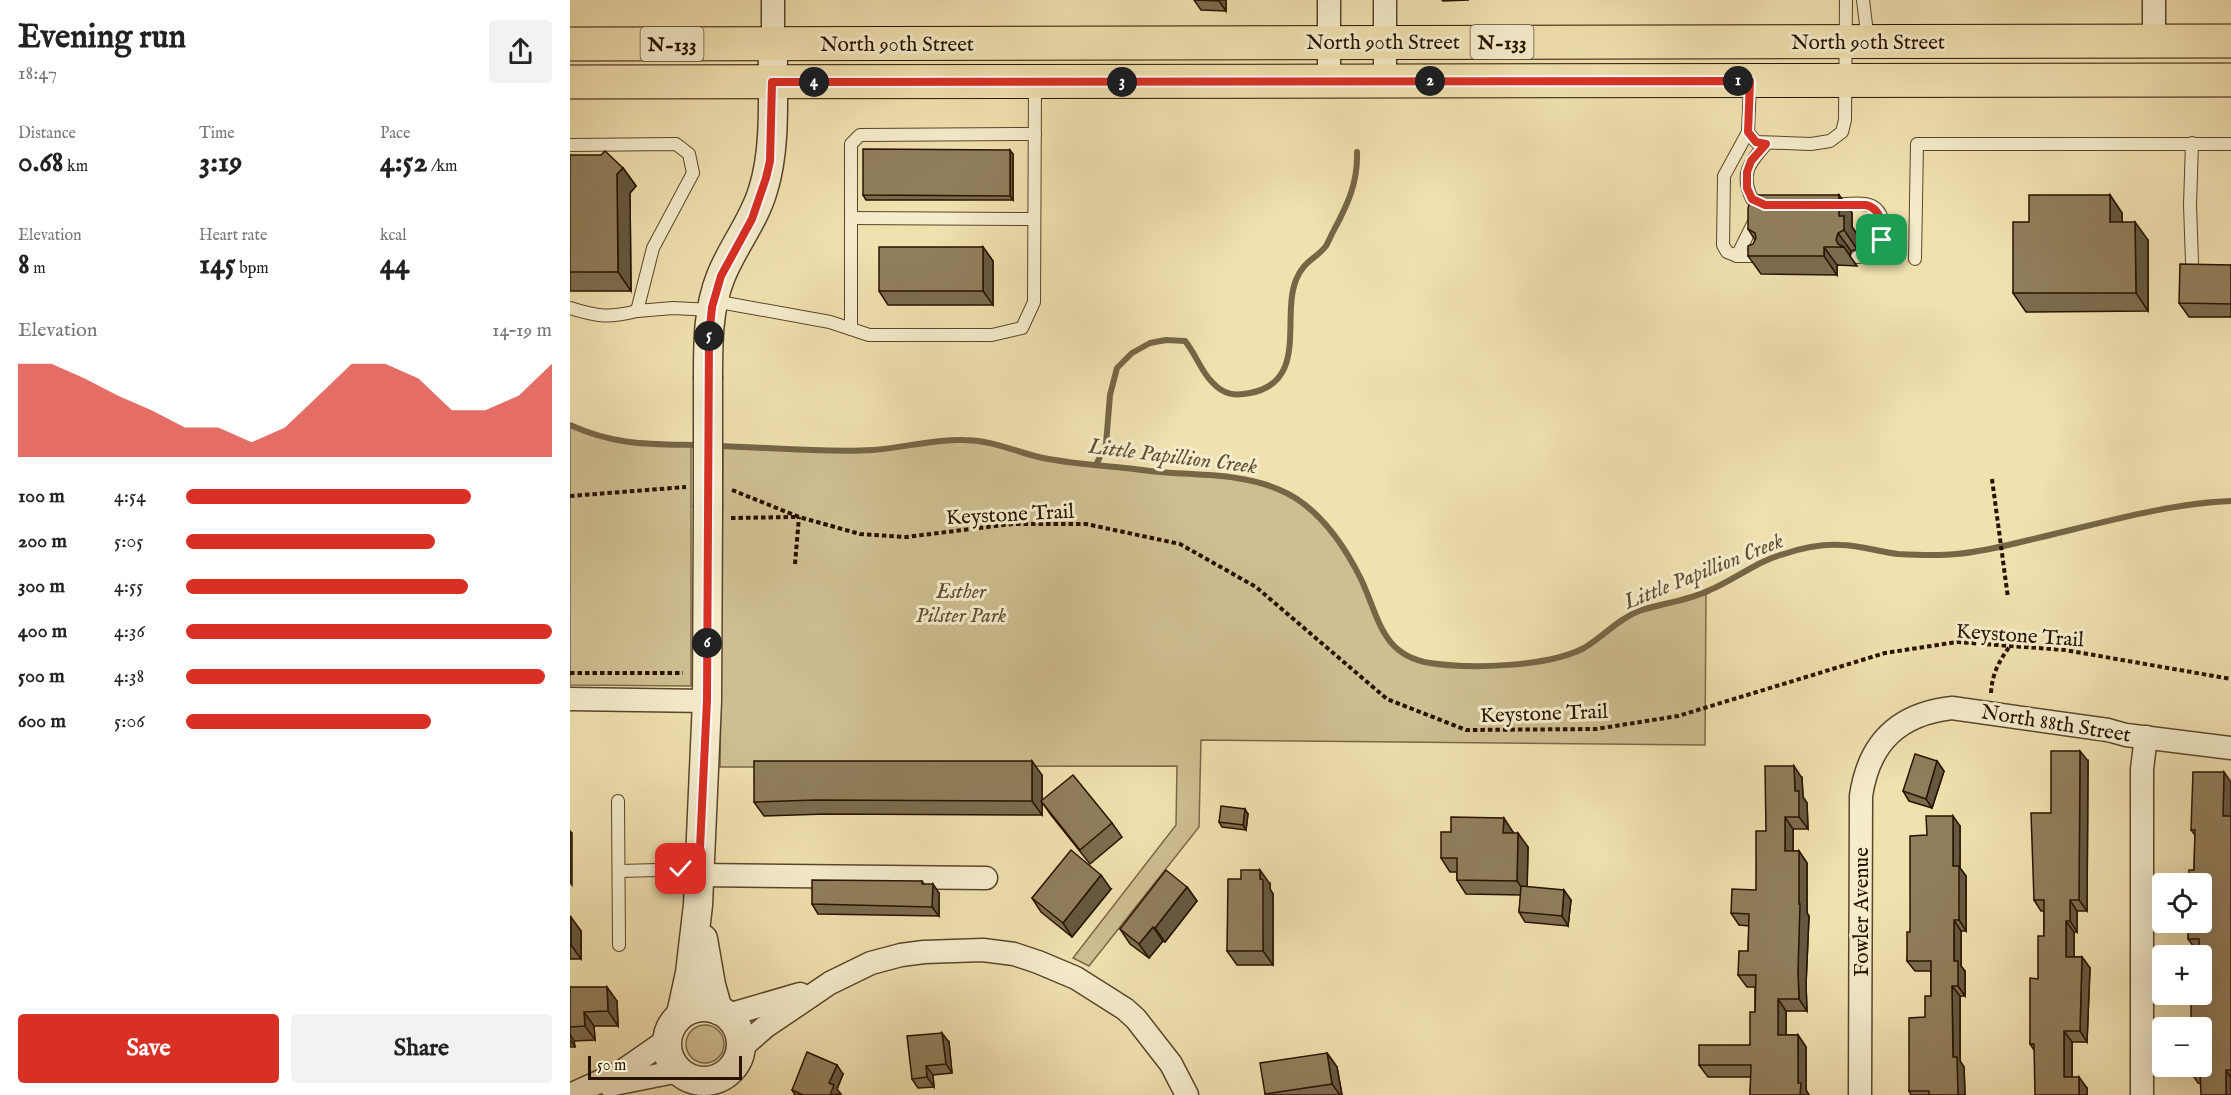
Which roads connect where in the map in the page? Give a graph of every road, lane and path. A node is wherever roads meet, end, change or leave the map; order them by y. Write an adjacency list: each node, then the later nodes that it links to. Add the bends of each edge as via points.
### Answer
1 (773, 0): 13 (street)
2 (1329, 0): 9 (street)
3 (1385, 0): 11 (street)
4 (1846, 0): 10 (lane)
5 (1863, 0): 10 (lane)
6 (2154, 0): 7 (street)
7 (2154, 40): 8 (main road, North 90th Street / N-133); 10 (main road, North 90th Street / N-133)
8 (2231, 41)
9 (1329, 42): 11 (main road, North 90th Street / N-133); 13 (main road, North 90th Street / N-133); 15 (street)
10 (1857, 42): 11 (main road, North 90th Street / N-133); 18 (lane)
11 (1385, 43): 16 (street)
12 (570, 44): 13 (main road, North 90th Street / N-133)
13 (773, 44): 20 (street)
14 (2231, 80): 18 (main road, North 90th Street / N-133)
15 (1329, 81): 16 (main road, North 90th Street / N-133); 21 (main road, North 90th Street / N-133)
16 (1385, 81): 17 (main road, North 90th Street / N-133)
17 (1750, 81): 18 (main road, North 90th Street / N-133); 22 (lane)
18 (1846, 81): 25 (lane, via 1842,132 1830,141)
19 (570, 82): 20 (main road, North 90th Street / N-133)
20 (772, 82): 21 (main road, North 90th Street / N-133); 38 (street, via 766,178 752,219 721,276)
21 (1035, 82): 23 (lane)
22 (1748, 132): 25 (lane, via 1756,142); 33 (lane, via 1724,176 1723,245 1727,252)
23 (1035, 134): 31 (lane, via 860,135 851,144); 32 (lane)
24 (2192, 143): 26 (lane); 36 (lane, via 1917,144); 37 (lane)
25 (1766, 144): 28 (lane, via 1747,172 1747,188)
26 (2231, 144)
27 (570, 145): 40 (lane, via 676,144 689,154 693,173 654,248)
28 (1757, 201): 29 (lane); 33 (lane, via 1756,218)
29 (1777, 205)
30 (1821, 205): 35 (lane, via 1866,205 1880,216 1882,240 1876,251)
31 (851, 218): 32 (lane); 41 (lane)
32 (1034, 219): 41 (lane, via 1034,302 1022,328 992,335 869,335)
33 (1737, 256): 34 (lane)
34 (1761, 256)
35 (1857, 257)
36 (1915, 259)
37 (2192, 262)
38 (713, 305): 40 (lane); 41 (lane, via 830,322); 43 (street, bridge, via 708,376)
39 (570, 308): 40 (lane, via 594,316)
40 (637, 311)
41 (851, 329)
42 (1992, 480): 46 (path)
43 (716, 513): 44 (path, Keystone Trail); 52 (street)
44 (799, 517): 45 (path); 47 (path, Keystone Trail, via 860,534 906,537 1012,524 1086,524 1180,544 1256,587 1387,699 1466,730 1596,729 1677,716 1885,653 1957,642)
45 (795, 564)
46 (2008, 598)
47 (2010, 645): 50 (path, Keystone Trail, via 2065,650); 53 (path, via 1992,678)
48 (570, 673): 49 (path)
49 (686, 673)
50 (2231, 679)
51 (570, 699): 52 (street)
52 (707, 700): 59 (street)
53 (1989, 712): 54 (street, North 88th Street, via 1934,710 1917,715); 55 (street, North 88th Street)
54 (1888, 735): 72 (street, Fowler Avenue, via 1869,761 1861,796)
55 (2146, 737): 56 (street, North 88th Street); 73 (street, via 2142,769)
56 (2231, 748)
57 (618, 801): 58 (lane)
58 (619, 870): 59 (lane); 62 (lane)
59 (698, 872): 60 (street); 61 (street)
60 (986, 878)
61 (698, 904): 64 (street, via 711,985); 65 (street)
62 (619, 945)
63 (830, 983): 64 (street, via 760,1007); 67 (street); 71 (street, via 871,963 924,952 983,950 1022,957 1076,978 1125,1009 1171,1064)
64 (723, 1012): 65 (street, via 704,1006); 67 (street, via 736,1024)
65 (681, 1014): 66 (street)
66 (667, 1041): 68 (street, via 670,1059); 70 (street, via 621,1072)
67 (741, 1048): 69 (street, via 738,1060)
68 (683, 1080): 69 (street, via 710,1081); 70 (street)
69 (719, 1086)
70 (577, 1092)
71 (1187, 1095)
72 (1860, 1095)
73 (2142, 1095)

